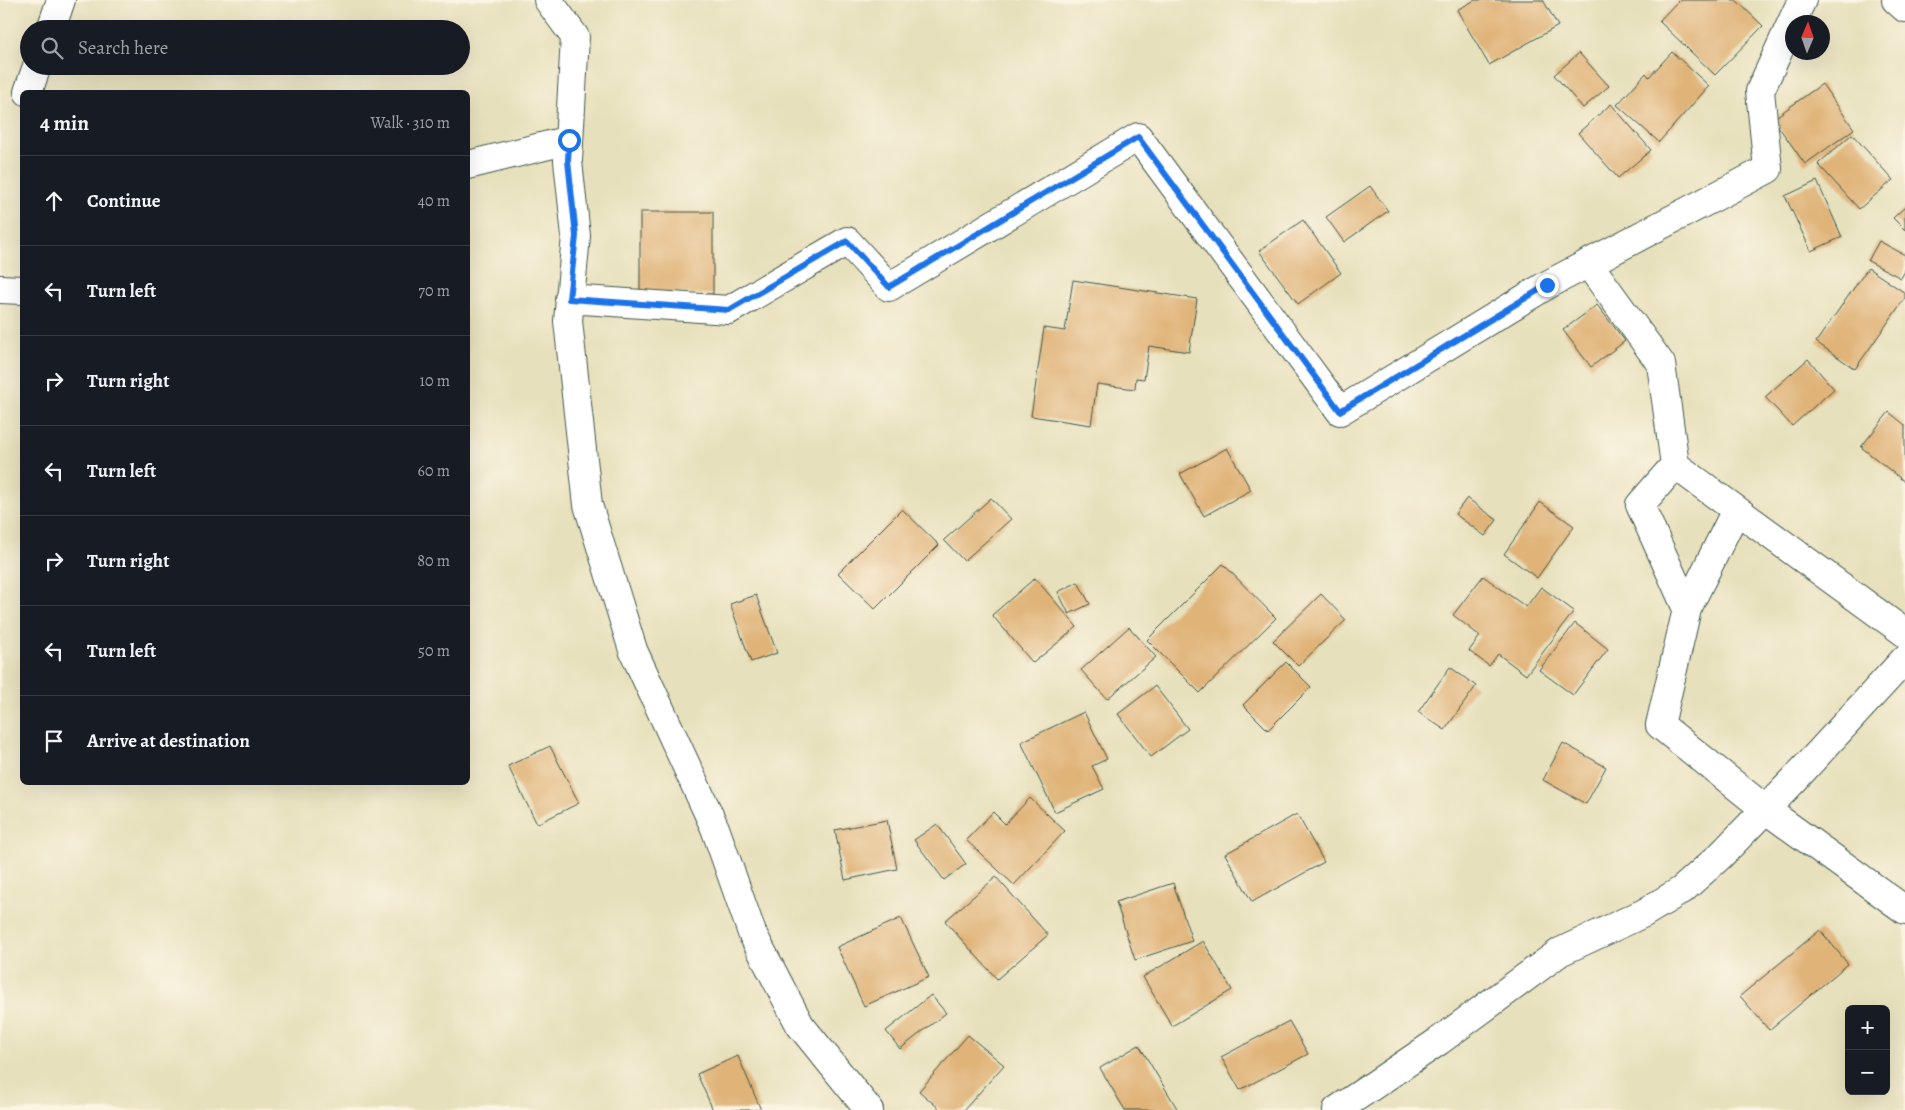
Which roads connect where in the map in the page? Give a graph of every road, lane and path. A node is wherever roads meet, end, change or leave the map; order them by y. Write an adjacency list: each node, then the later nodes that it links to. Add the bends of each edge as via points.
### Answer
1 (61, 0): 6 (street)
2 (548, 0): 9 (street, via 574,37)
3 (1802, 0): 11 (street, via 1760,91 1768,169)
4 (1896, 0): 5 (street)
5 (1905, 8)
6 (54, 20)
7 (34, 75): 8 (street)
8 (29, 90)
9 (569, 140): 10 (street); 14 (street, via 568,161 576,236)
10 (470, 165)
11 (1588, 264): 14 (street, via 1547,285 1340,411 1138,137 889,287 847,241 729,310); 15 (street, via 1661,364)
12 (0, 289): 13 (street)
13 (20, 290)
14 (569, 299): 22 (street, via 568,321 588,505 633,650 715,828 756,941 800,1025)
15 (1675, 465): 16 (street); 17 (street, via 1640,505)
16 (1736, 510): 17 (street); 18 (street)
17 (1687, 608): 20 (street, via 1660,725)
18 (1905, 633)
19 (1905, 659): 20 (street)
20 (1766, 809): 21 (street); 23 (street, via 1682,890 1644,913 1560,952 1439,1041)
21 (1905, 910)
22 (869, 1110)
23 (1337, 1110)

